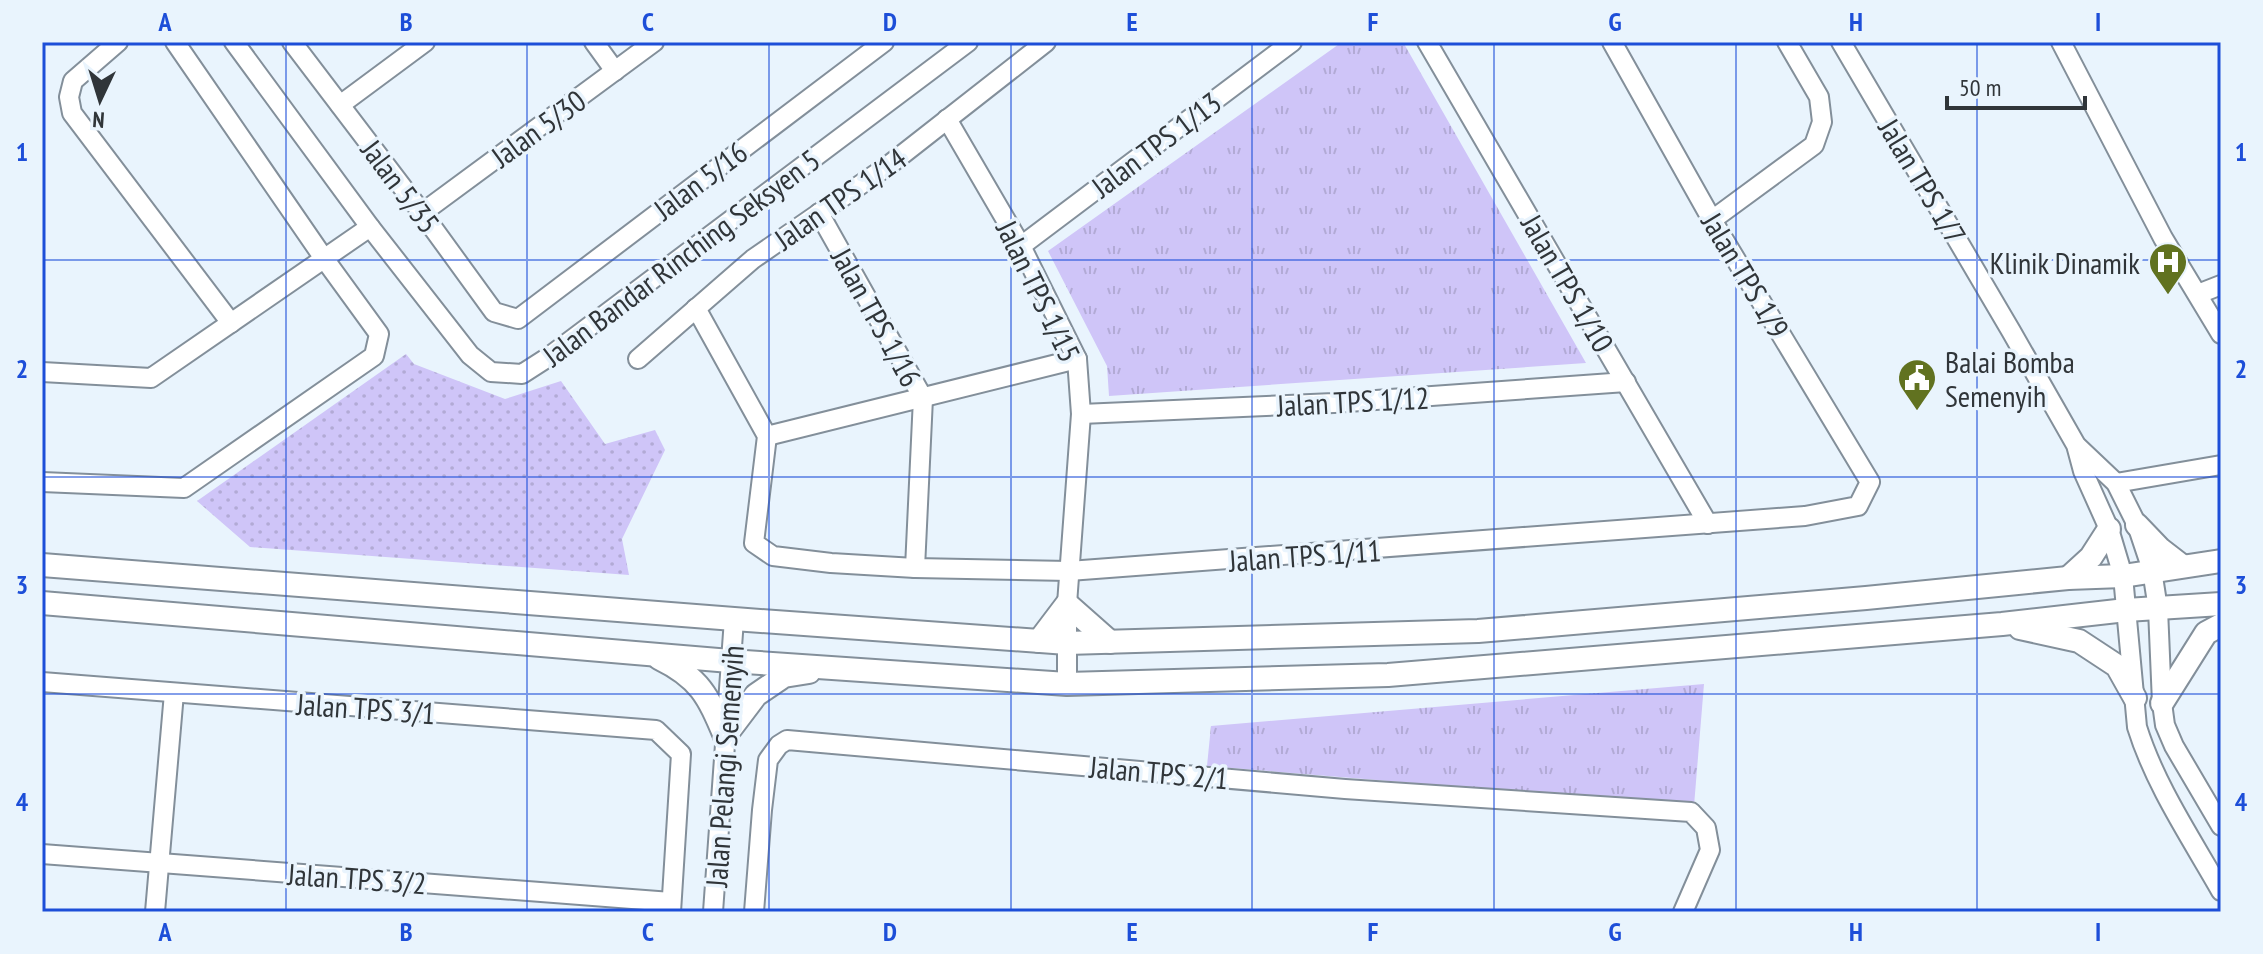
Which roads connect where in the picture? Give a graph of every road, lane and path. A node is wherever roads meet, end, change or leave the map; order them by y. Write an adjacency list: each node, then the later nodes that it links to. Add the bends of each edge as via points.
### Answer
1 (118, 42): 30 (street, via 73,81 72,113)
2 (175, 42): 25 (street)
3 (234, 42): 23 (street, Jalan Bandar Rinching Seksyen 5)
4 (292, 42): 18 (street, Jalan 5/35)
5 (425, 42): 18 (street)
6 (594, 42): 17 (street)
7 (654, 42): 17 (street, Jalan 5/30)
8 (884, 42): 29 (street, Jalan 5/16)
9 (968, 42): 23 (street, Jalan Bandar Rinching Seksyen 5, via 522,374 491,372 470,355)
10 (1046, 42): 19 (street, Jalan TPS 1/14)
11 (1292, 42): 24 (street, Jalan TPS 1/13)
12 (1427, 42): 35 (street, Jalan TPS 1/10)
13 (1612, 42): 22 (street, Jalan TPS 1/9)
14 (1787, 42): 22 (street, via 1819,97 1822,122 1814,145)
15 (1841, 42): 39 (street, Jalan TPS 1/7)
16 (2061, 42): 27 (street, via 2163,238)
17 (615, 71): 20 (street, Jalan 5/30)
18 (340, 105): 20 (street, Jalan 5/35)
19 (947, 119): 21 (street, Jalan TPS 1/14); 24 (street, Jalan TPS 1/15)
20 (422, 213): 29 (street, Jalan 5/35, via 494,312)
21 (819, 213): 28 (street, Jalan TPS 1/14); 36 (street, Jalan TPS 1/16)
22 (1712, 220): 43 (street, Jalan TPS 1/9, via 1870,482)
23 (370, 227): 25 (street)
24 (1021, 246): 33 (street, Jalan TPS 1/15)
25 (323, 257): 30 (street); 41 (street, via 379,334 374,356 184,488)
26 (2221, 285): 27 (street)
27 (2198, 294): 31 (street)
28 (696, 308): 32 (street, Jalan TPS 1/14); 38 (street)
29 (518, 319)
30 (231, 323): 34 (street, via 151,378)
31 (2221, 334)
32 (638, 359)
33 (1077, 359): 36 (street); 37 (street, Jalan TPS 1/15)
34 (42, 372)
35 (1626, 382): 37 (street, Jalan TPS 1/12); 44 (street, Jalan TPS 1/10)
36 (923, 398): 38 (street); 50 (street, Jalan TPS 1/16)
37 (1081, 414): 52 (street, Jalan TPS 1/15)
38 (767, 436): 50 (street, Jalan TPS 1/11, via 754,543 773,556)
39 (2076, 445): 42 (street, Jalan TPS 1/7); 46 (street, Jalan TPS 1/7)
40 (2221, 465): 42 (street)
41 (42, 482)
42 (2116, 483): 45 (street, Jalan TPS 1/7)
43 (1858, 506): 44 (street, Jalan TPS 1/11)
44 (1708, 524): 52 (street, Jalan TPS 1/11)
45 (2137, 525): 49 (street); 51 (street, Jalan TPS 1/7)
46 (2109, 529): 53 (street, Jalan TPS 1/7); 54 (street, via 2091,557)
47 (2221, 561): 49 (street)
48 (42, 565): 60 (street)
49 (2182, 566): 51 (street)
50 (915, 568): 52 (street, Jalan TPS 1/11)
51 (2152, 570): 53 (street); 58 (street, Jalan TPS 1/7)
52 (1069, 571): 56 (street, Jalan TPS 1/15)
53 (2123, 576): 54 (street); 59 (street, Jalan TPS 1/7)
54 (2068, 578): 64 (street, via 1478,631)
55 (42, 603): 66 (street)
56 (1067, 604): 63 (street); 64 (street); 65 (street, Jalan TPS 1/15)
57 (2221, 604): 58 (street)
58 (2158, 609): 59 (street); 73 (street, Jalan TPS 1/7)
59 (2126, 610): 61 (street); 72 (street, Jalan TPS 1/7)
60 (734, 619): 63 (street); 67 (street, Jalan Pelangi Semenyih)
61 (2002, 624): 70 (street, via 1388,675); 72 (street, via 2079,641 2117,666)
62 (2221, 625): 73 (street, via 2206,633)
63 (1039, 641): 65 (street)
64 (1110, 642): 65 (street)
65 (1067, 643): 70 (street, Jalan TPS 1/15)
66 (650, 654): 67 (street); 74 (street, via 696,681)
67 (730, 661): 68 (street); 74 (street, Jalan Pelangi Semenyih)
68 (838, 667): 70 (street); 74 (street, via 784,676 756,695)
69 (42, 682): 71 (street, Jalan TPS 3/1)
70 (1067, 684)
71 (174, 693): 77 (street); 79 (street, Jalan TPS 3/1, via 656,730 681,754)
72 (2135, 698): 78 (street, Jalan TPS 1/7, via 2137,727 2158,781)
73 (2162, 703): 75 (street, Jalan TPS 1/7, via 2174,746)
74 (725, 736): 82 (street, Jalan Pelangi Semenyih)
75 (2221, 826)
76 (42, 854): 77 (street, Jalan TPS 3/2)
77 (159, 863): 79 (street, Jalan TPS 3/2); 81 (street)
78 (2221, 891)
79 (671, 907)
80 (754, 911): 83 (street); 84 (street, Jalan TPS 2/1, via 768,760 787,740 1345,789 1691,812 1706,828 1710,850)
81 (155, 912)
82 (713, 912)
83 (774, 912)
84 (1683, 912)

